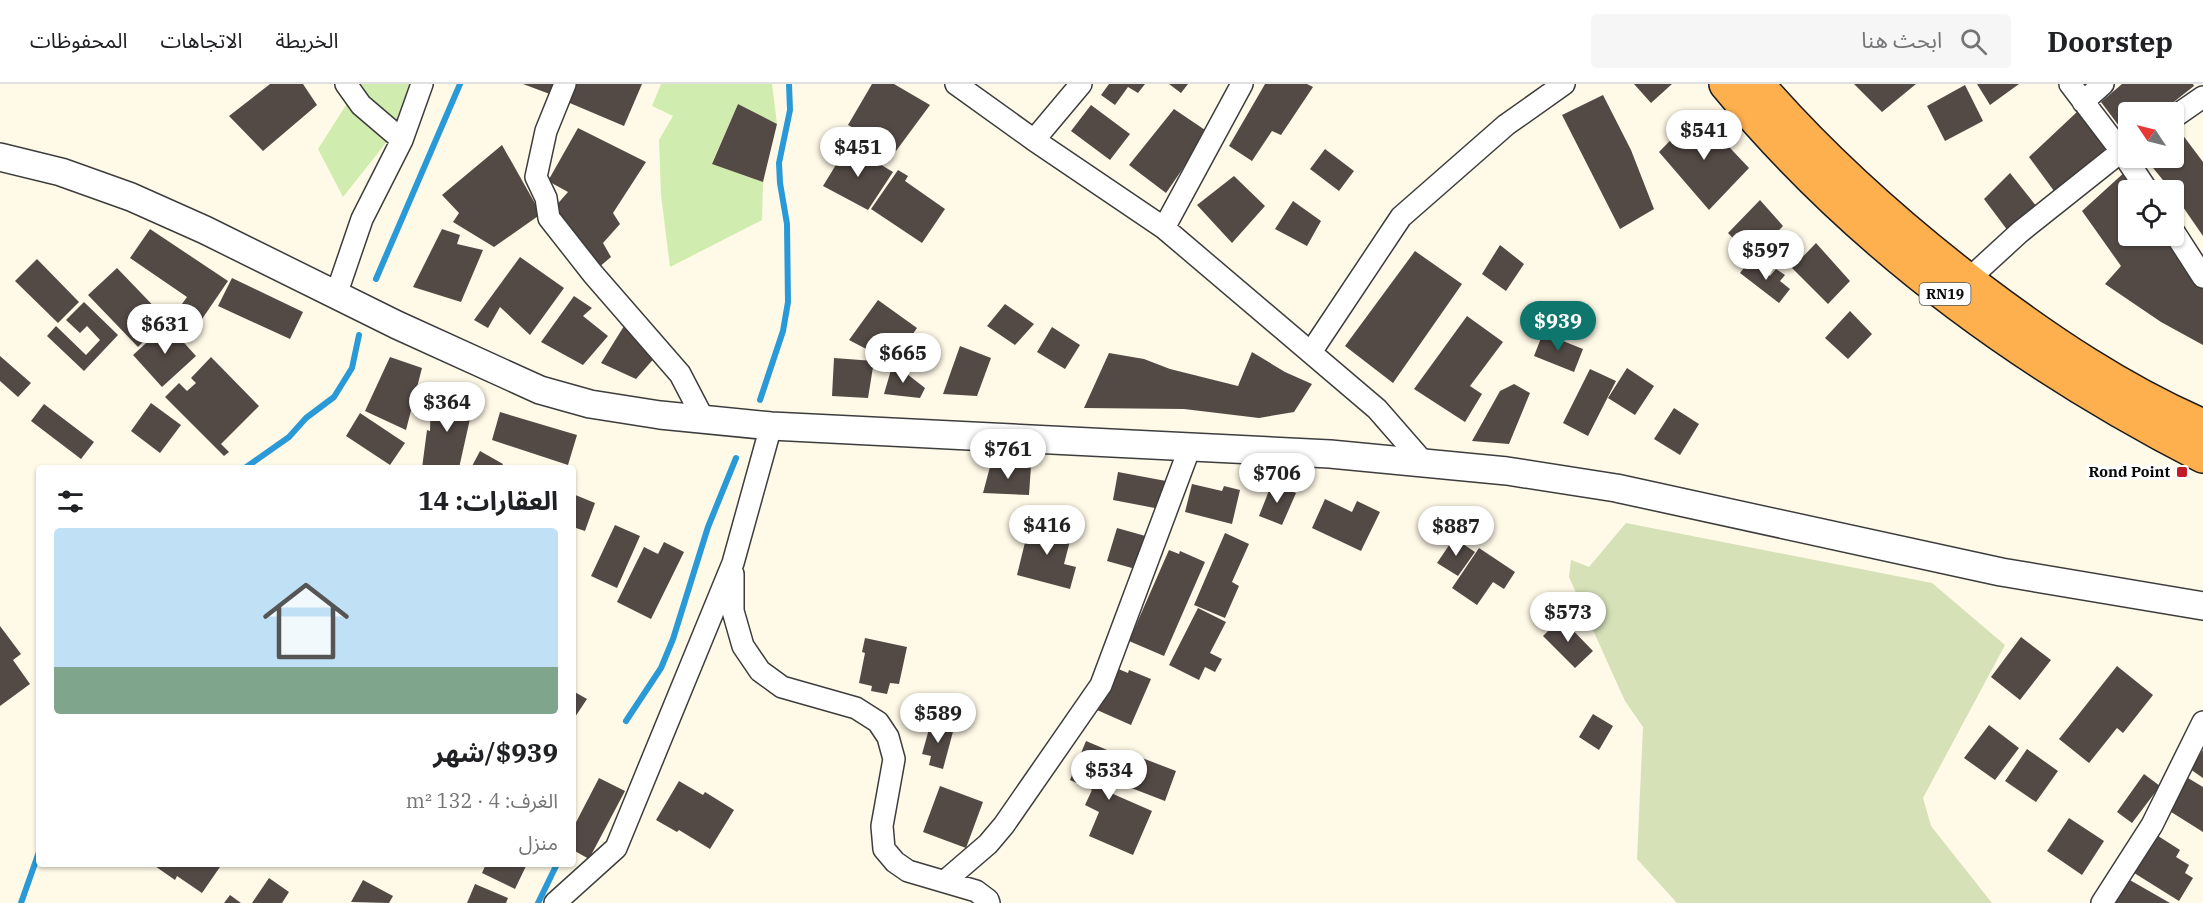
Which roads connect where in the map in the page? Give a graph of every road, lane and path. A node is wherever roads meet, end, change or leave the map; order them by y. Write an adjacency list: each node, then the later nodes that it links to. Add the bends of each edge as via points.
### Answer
1 (346, 84): 15 (street, via 362,105)
2 (422, 84): 15 (street)
3 (565, 84): 26 (street, via 546,131 536,177 546,198 549,218 680,374)
4 (956, 84): 16 (street)
5 (1081, 84): 16 (street)
6 (1242, 84): 20 (street)
7 (1564, 84): 25 (street, via 1506,125 1401,216)
8 (1726, 84): 23 (highway, RN19, via 1834,200 1903,260)
9 (1757, 84): 23 (highway, RN19, via 1815,148)
10 (2070, 84): 13 (street)
11 (2103, 84): 13 (street)
12 (2203, 97): 14 (street)
13 (2083, 102): 17 (street)
14 (2184, 110)
15 (402, 140): 24 (street, via 362,219)
16 (1034, 140): 20 (street)
17 (2118, 141)
18 (2118, 155): 23 (street, via 2020,232)
19 (0, 157): 24 (street, via 61,172 131,197)
20 (1164, 228): 25 (street)
21 (2183, 246): 22 (street)
22 (2203, 277)
23 (1958, 288): 28 (highway, RN19, via 2102,374); 30 (highway, RN19, via 2017,348)
24 (336, 295): 26 (street, via 540,390 590,404)
25 (1311, 352): 31 (street, via 1377,410)
26 (704, 420): 27 (street)
27 (771, 426): 29 (street); 32 (street)
28 (2203, 426)
29 (1190, 447): 31 (street, via 1330,454); 35 (street, via 1101,685 1004,825)
30 (2203, 456)
31 (1425, 464): 33 (street, via 1507,471 1616,488 2001,572)
32 (733, 564): 35 (street, via 733,611 743,646 760,671 782,687 856,708 878,722 888,736 894,759 882,826 884,849 909,871); 36 (street, via 616,848)
33 (2203, 606)
34 (2203, 722): 38 (street, via 2152,825)
35 (945, 881): 37 (street, via 976,891)
36 (555, 903)
37 (989, 903)
38 (2102, 903)

